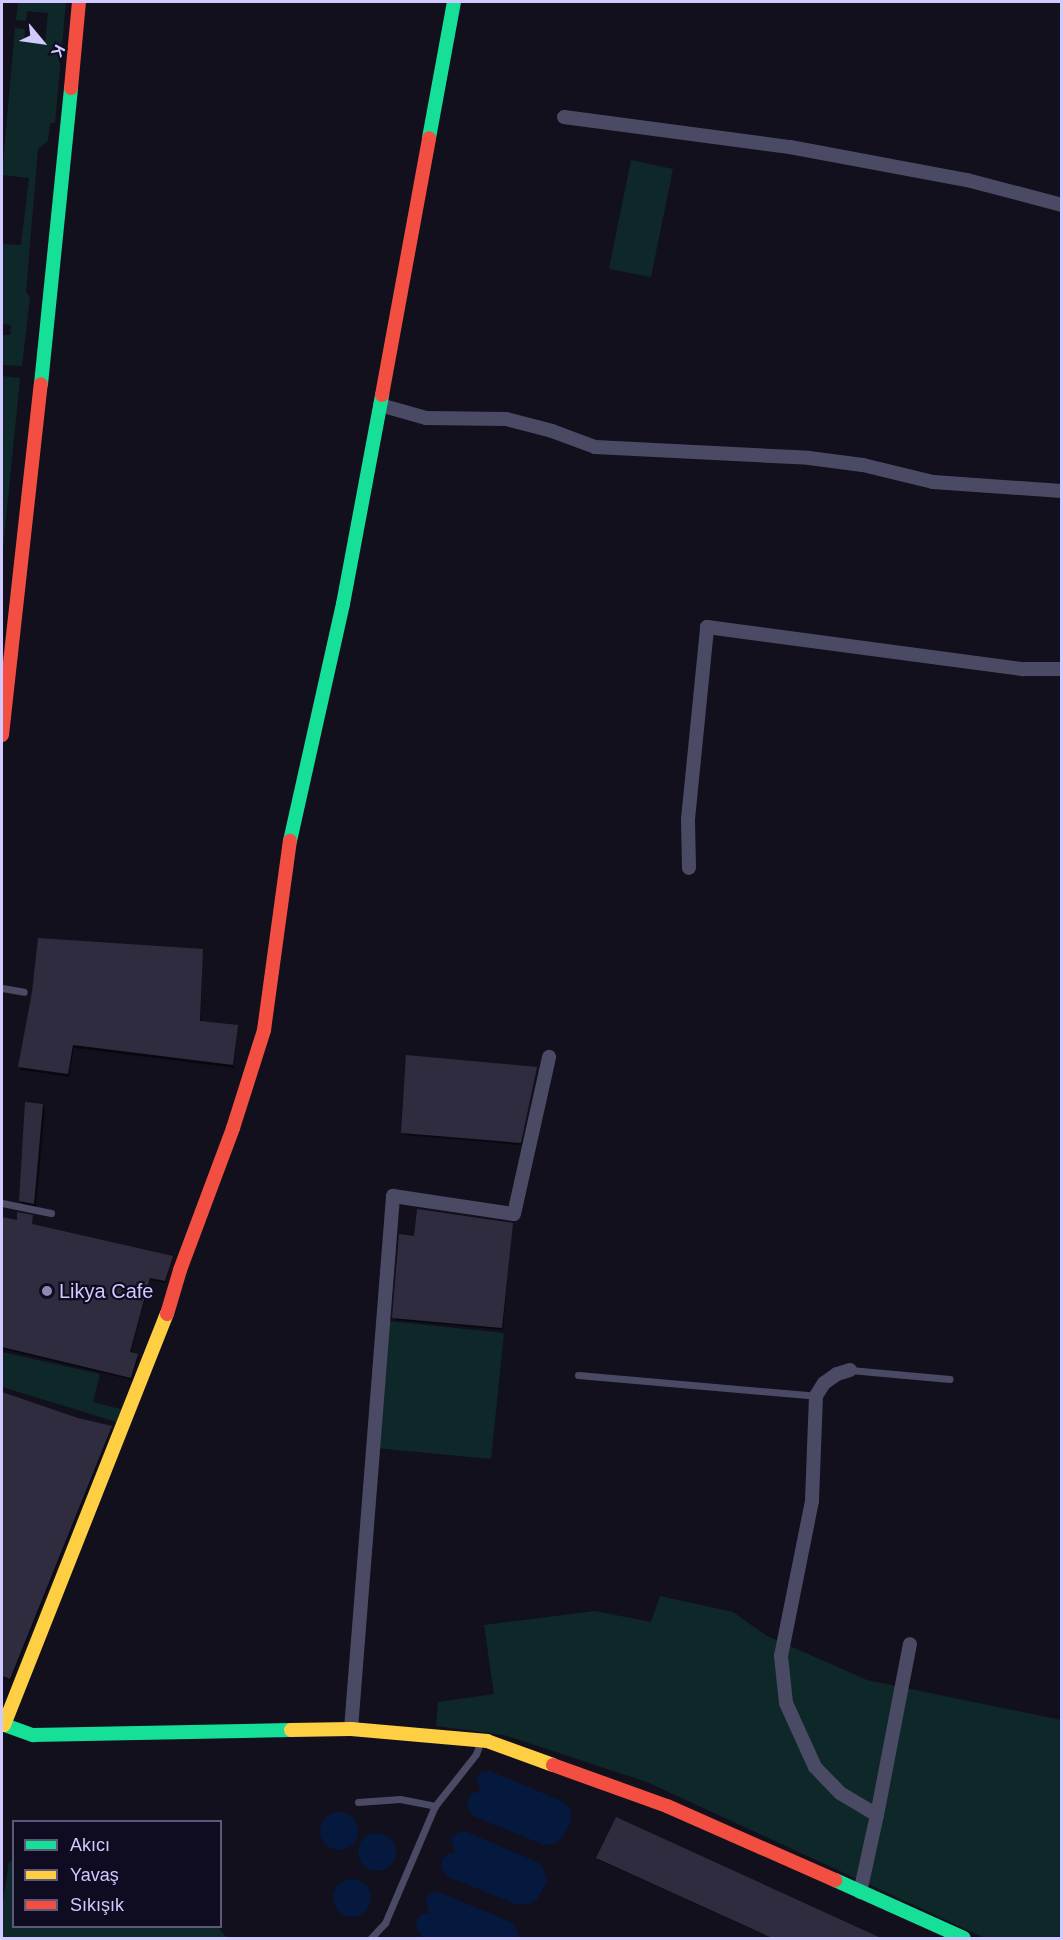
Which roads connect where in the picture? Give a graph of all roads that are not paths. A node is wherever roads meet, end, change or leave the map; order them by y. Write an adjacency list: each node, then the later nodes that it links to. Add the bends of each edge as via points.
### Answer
1 (79, 2): 8 (street)
2 (454, 2): 5 (street)
3 (564, 117): 4 (street, via 790,147 967,180)
4 (1062, 205)
5 (380, 405): 6 (street, via 426,418 506,419 596,447 809,458 863,465 933,482); 20 (street, via 343,604 286,856 264,1030 165,1323)
6 (1062, 491)
7 (1062, 669): 9 (street, via 1023,669 708,627 688,819)
8 (2, 735)
9 (688, 868)
10 (2, 988): 11 (lane)
11 (24, 992)
12 (549, 1057): 21 (street, via 514,1214 393,1196)
13 (2, 1203): 14 (lane)
14 (51, 1213)
15 (850, 1370): 17 (lane); 18 (street, via 824,1383)
16 (578, 1375): 18 (lane)
17 (950, 1379)
18 (816, 1396): 25 (street, via 812,1501 781,1656 786,1703 815,1767 840,1793)
19 (910, 1644): 25 (street)
20 (3, 1725): 21 (street, via 33,1735 68,1736)
21 (351, 1729): 22 (street)
22 (480, 1740): 24 (lane, via 476,1754); 26 (street, via 668,1806)
23 (358, 1802): 24 (lane, via 400,1799)
24 (435, 1806): 27 (lane, via 385,1923)
25 (877, 1815): 26 (street)
26 (860, 1892): 28 (street)
27 (371, 1938)
28 (964, 1938)

